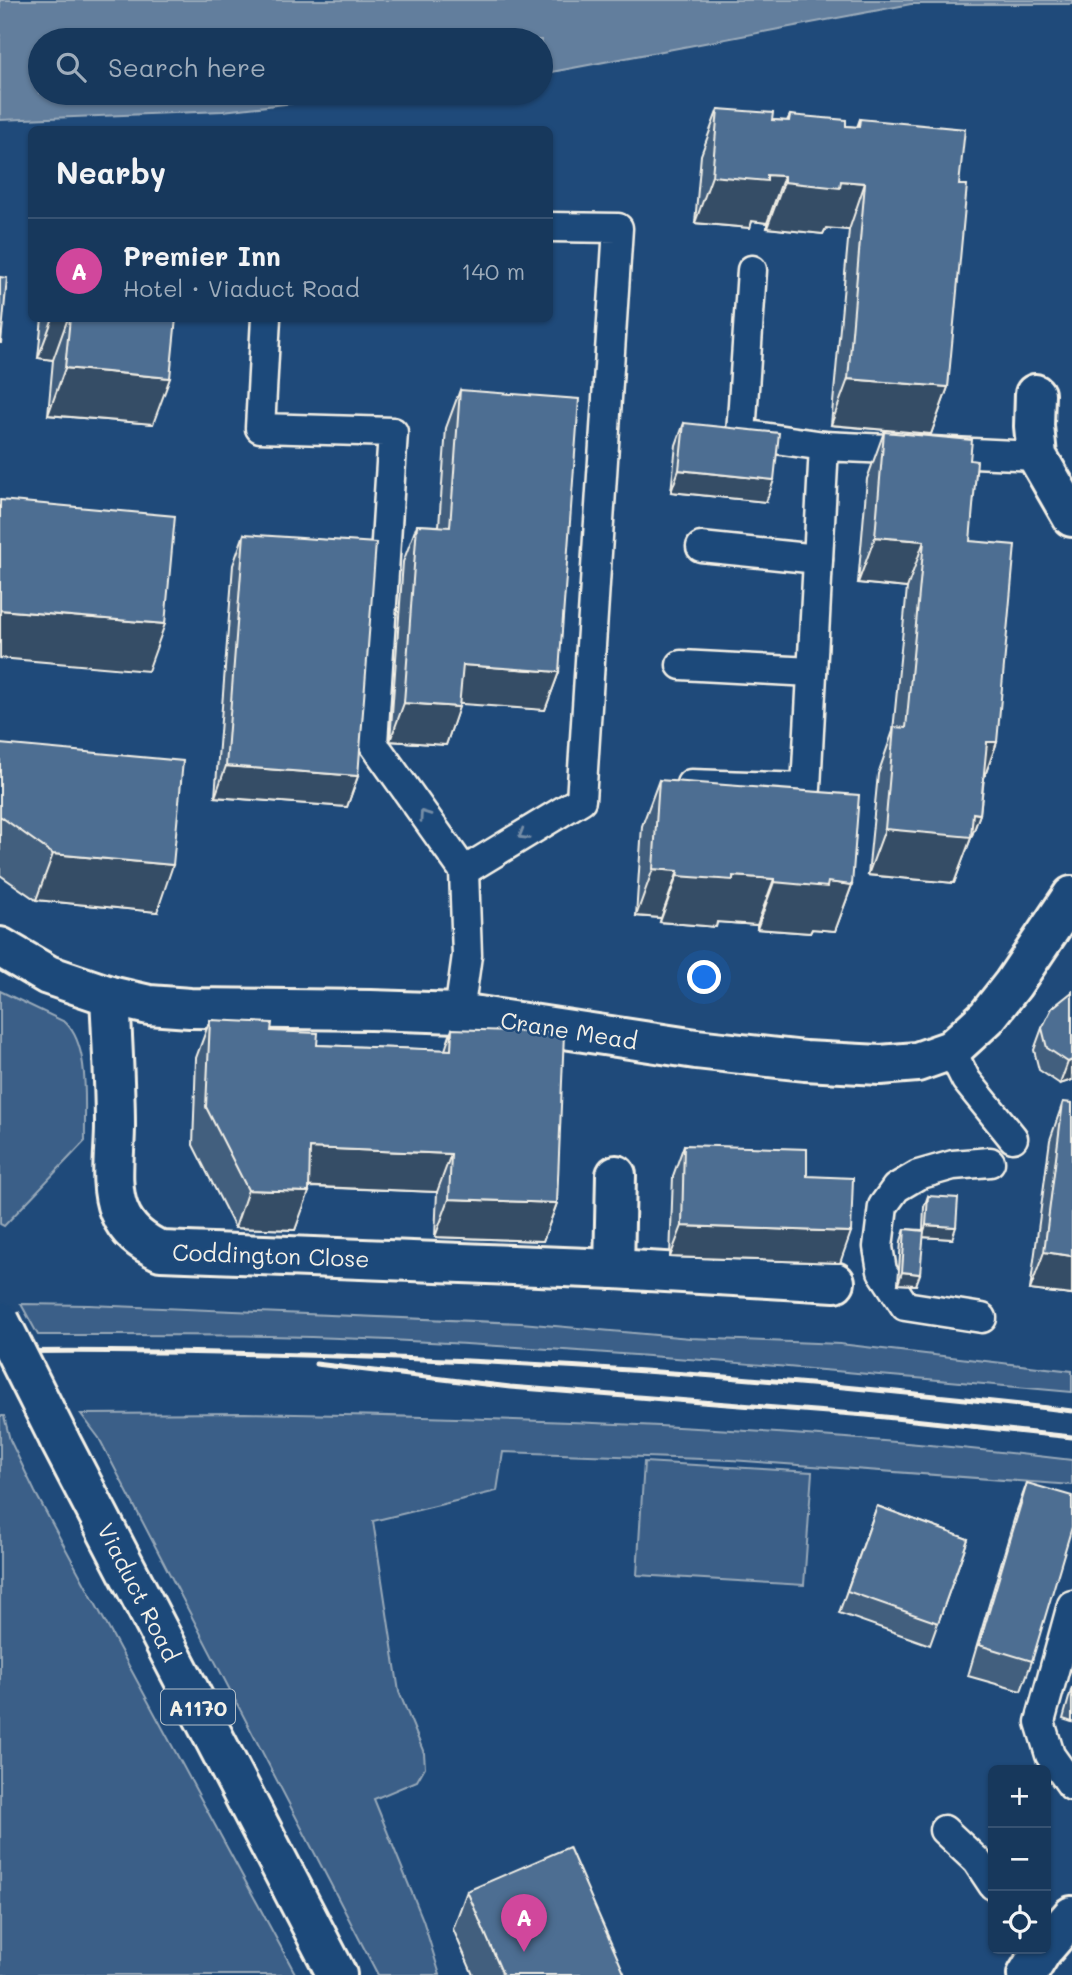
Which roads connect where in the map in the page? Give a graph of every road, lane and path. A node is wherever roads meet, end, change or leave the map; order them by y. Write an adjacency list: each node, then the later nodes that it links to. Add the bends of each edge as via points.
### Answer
1 (553, 227): 13 (lane, one-way to 13, via 618,228 581,800)
2 (752, 270): 5 (lane, via 741,435)
3 (266, 322): 13 (lane, one-way to 3, via 373,743 393,432 260,428)
4 (1035, 394): 6 (street)
5 (824, 446): 6 (lane); 9 (lane)
6 (1037, 456): 7 (street)
7 (1072, 517)
8 (701, 547): 9 (lane)
9 (818, 559): 11 (lane)
10 (681, 665): 11 (lane)
11 (812, 672): 12 (lane, via 806,788)
12 (671, 783)
13 (464, 871): 17 (lane, via 467,955)
14 (1072, 896): 18 (street, Crane Mead, via 1013,984 987,1017)
15 (0, 947): 16 (street, Crane Mead, via 48,975)
16 (110, 996): 17 (street, Crane Mead, via 190,1008); 22 (street, Coddington Close, via 115,1194 129,1230 144,1243 161,1251)
17 (458, 1013): 18 (street, Crane Mead, via 805,1061 880,1066 917,1062)
18 (951, 1050): 19 (lane, via 966,1080)
19 (1013, 1138)
20 (990, 1163): 24 (lane, via 953,1165 918,1175 896,1188 883,1206 878,1247 882,1271 905,1306)
21 (616, 1175): 22 (street)
22 (614, 1269): 23 (street, Coddington Close)
23 (835, 1282)
24 (982, 1318)
25 (0, 1321): 32 (street, Viaduct Road / A1170, bridge)
26 (1072, 1605): 27 (lane, via 1040,1722 1050,1755)
27 (1072, 1786)
28 (944, 1830): 29 (lane)
29 (988, 1878)
30 (1072, 1916): 31 (street)
31 (1037, 1955)
32 (337, 1975)

